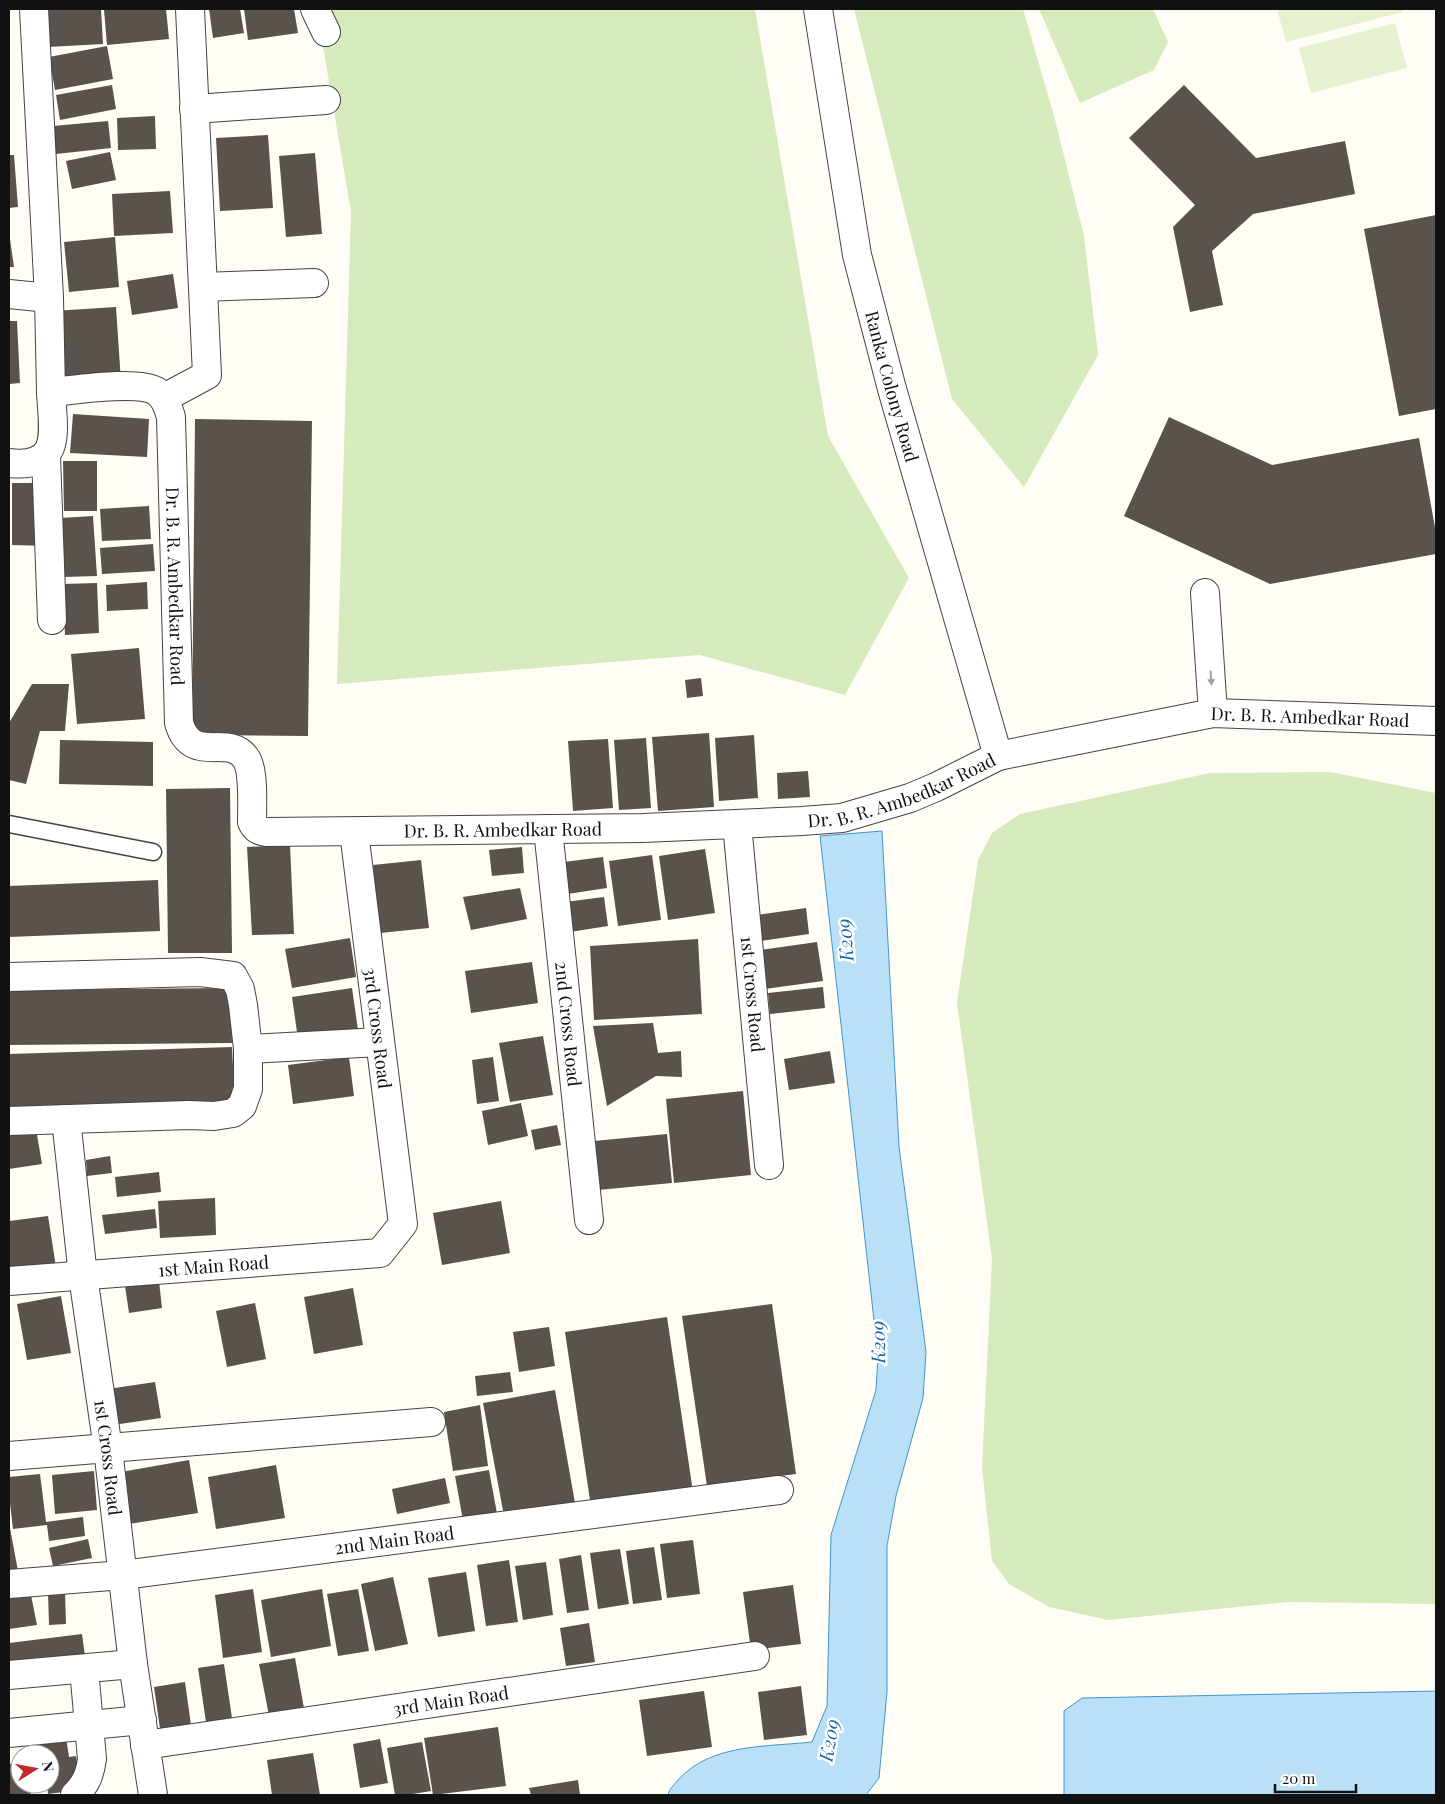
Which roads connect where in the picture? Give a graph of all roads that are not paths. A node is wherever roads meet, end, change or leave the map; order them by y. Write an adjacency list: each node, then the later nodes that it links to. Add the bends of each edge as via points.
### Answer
1 (34, 9): 9 (street)
2 (190, 9): 5 (street)
3 (818, 9): 18 (street, Ranka Colony Road, via 857,255 892,389)
4 (326, 100): 5 (street)
5 (194, 109): 7 (street)
6 (314, 283): 7 (street)
7 (203, 287): 11 (street, via 207,375)
8 (9, 294): 9 (street)
9 (49, 298): 10 (street)
10 (51, 392): 11 (street, via 136,387 155,391); 12 (street, via 51,444)
11 (164, 398): 22 (street, Dr. B. R. Ambedkar Road, via 171,417 178,710 183,736 193,745 233,749 241,753 250,769 252,822 259,831)
12 (46, 456): 13 (street, via 35,463); 15 (street)
13 (9, 464)
14 (1205, 592): 16 (street, one-way to 16)
15 (52, 620)
16 (1213, 713): 17 (street, Dr. B. R. Ambedkar Road); 18 (street, Dr. B. R. Ambedkar Road)
17 (1436, 721)
18 (998, 756): 20 (street, Dr. B. R. Ambedkar Road, via 910,798 842,818)
19 (9, 824): 23 (lane)
20 (737, 824): 21 (street, Dr. B. R. Ambedkar Road); 29 (street, 1st Cross Road)
21 (548, 829): 22 (street, Dr. B. R. Ambedkar Road); 30 (street, 2nd Cross Road)
22 (354, 832): 25 (street, 3rd Cross Road)
23 (153, 852)
24 (9, 977): 26 (street, via 200,972 233,976 240,988)
25 (380, 1042): 26 (street); 31 (street, 3rd Cross Road)
26 (248, 1049): 27 (street, via 248,1089 242,1106 233,1113)
27 (66, 1119): 28 (street); 32 (street, 1st Cross Road)
28 (9, 1121)
29 (769, 1165)
30 (589, 1220)
31 (403, 1224): 32 (street, 1st Main Road, via 380,1253)
32 (82, 1276): 33 (street, 1st Main Road); 35 (street, 1st Cross Road)
33 (9, 1281)
34 (431, 1422): 35 (street)
35 (108, 1449): 36 (street); 38 (street, 1st Cross Road)
36 (9, 1456)
37 (778, 1490): 38 (street, 2nd Main Road)
38 (123, 1575): 39 (street, 2nd Main Road); 41 (street, 1st Cross Road)
39 (9, 1584)
40 (755, 1656): 45 (street, 3rd Main Road)
41 (133, 1664): 42 (street); 45 (street, 1st Cross Road)
42 (84, 1668): 43 (street); 44 (street)
43 (9, 1675)
44 (89, 1725): 45 (street, 3rd Main Road); 46 (street, 3rd Main Road); 47 (street, via 90,1773 85,1785)
45 (144, 1732): 48 (street, 1st Cross Road)
46 (9, 1733)
47 (75, 1795)
48 (153, 1795)

